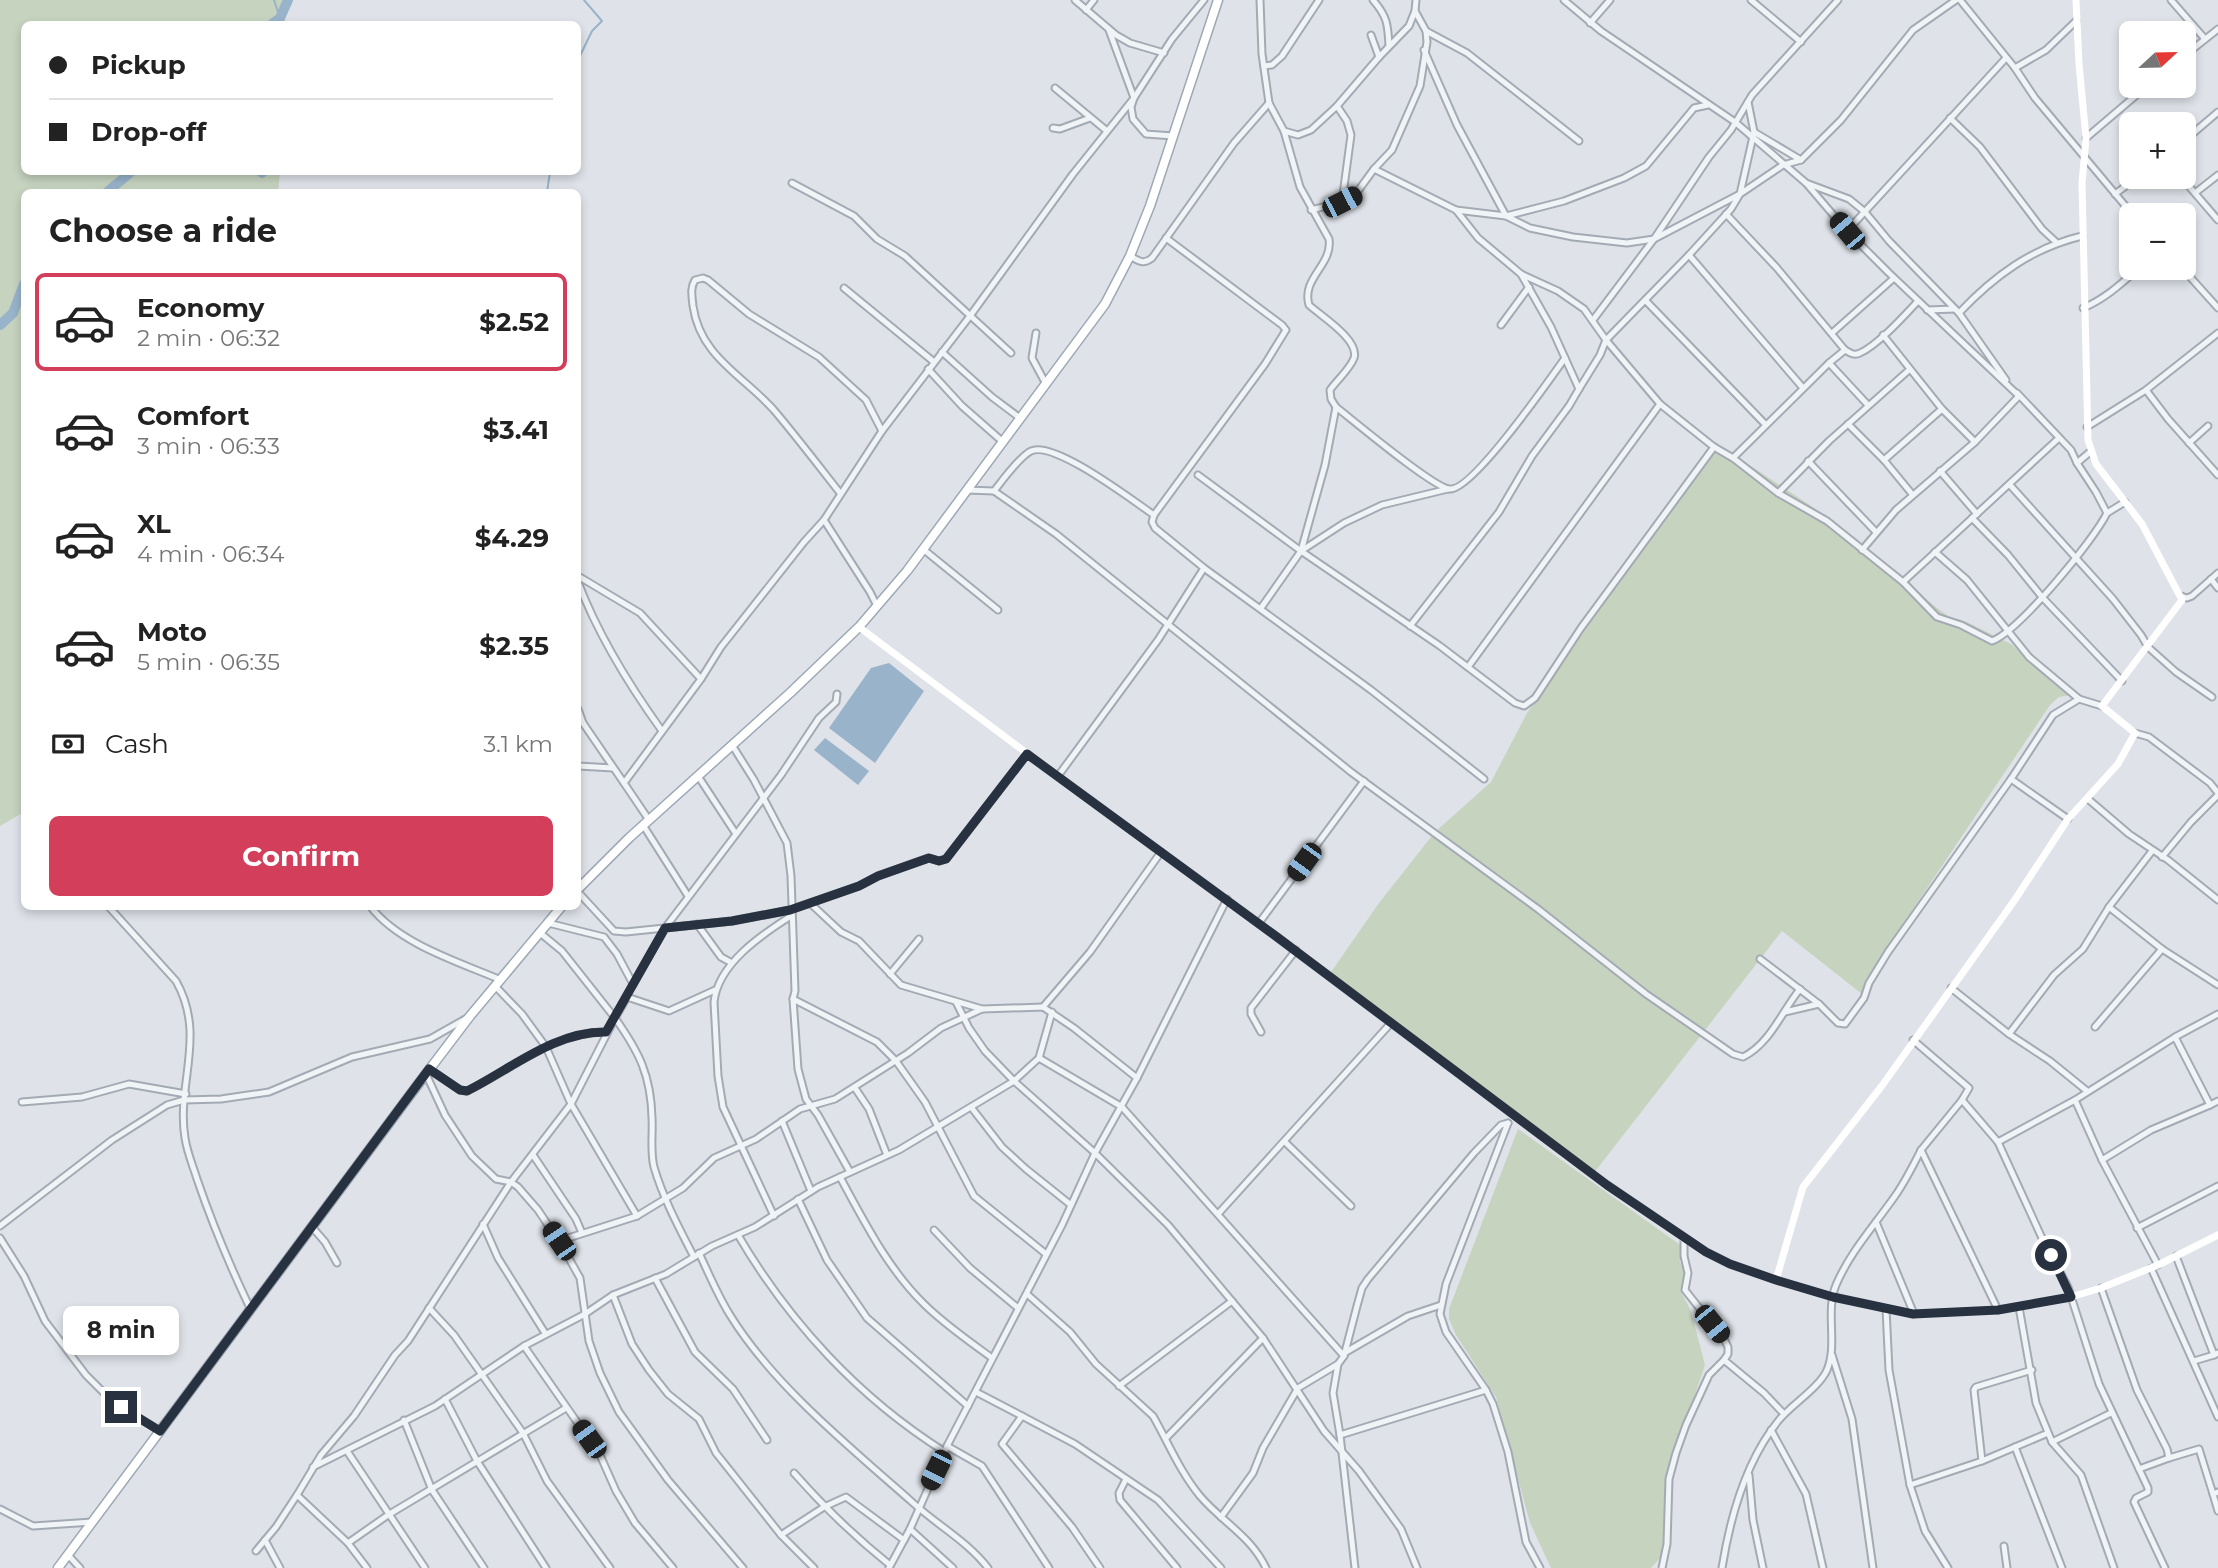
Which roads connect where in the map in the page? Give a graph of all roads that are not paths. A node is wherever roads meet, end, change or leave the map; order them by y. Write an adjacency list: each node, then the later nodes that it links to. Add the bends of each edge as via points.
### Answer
1 (1075, 0): 16 (street)
2 (1094, 0): 16 (street)
3 (1204, 0): 29 (street)
4 (1219, 0): 49 (main road)
5 (1260, 0): 32 (street)
6 (1319, 0): 32 (street, via 1282,56)
7 (1373, 0): 26 (street, via 1384,13)
8 (1416, 0): 17 (street)
9 (1563, 0): 19 (street)
10 (1610, 0): 19 (street)
11 (1751, 0): 25 (street)
12 (1838, 0): 25 (street)
13 (1958, 0): 31 (street); 54 (street, via 1913,30 1841,120)
14 (2076, 0): 18 (main road)
15 (2171, 0): 24 (street)
16 (1086, 10): 21 (street)
17 (1415, 11): 22 (street); 26 (street, via 1409,26)
18 (2076, 21): 33 (street, via 2046,50); 51 (main road)
19 (1590, 23): 39 (street)
20 (2218, 29): 24 (street)
21 (1109, 30): 29 (street, via 1130,43); 35 (street)
22 (1426, 31): 28 (street); 52 (street, via 1467,53)
23 (1371, 35): 30 (street)
24 (2205, 40): 27 (street)
25 (1801, 42): 37 (street)
26 (1389, 46): 30 (street)
27 (2196, 47)
28 (1424, 50): 56 (street, via 1418,94 1392,150); 71 (street, via 1457,125)
29 (1164, 53): 35 (street)
30 (1379, 57): 40 (street)
31 (2006, 58): 33 (street); 43 (street)
32 (1264, 66): 38 (street)
33 (2015, 68): 53 (street)
34 (1055, 88): 42 (street)
35 (1134, 97): 46 (street); 49 (street, via 1131,112 1140,129 1151,135)
36 (2133, 98): 51 (street)
37 (1748, 102): 44 (street); 50 (street)
38 (1269, 103): 47 (street); 75 (street, via 1234,143)
39 (1709, 105): 44 (street); 71 (street, via 1694,108 1636,172 1564,201)
40 (1337, 106): 47 (street, via 1311,130 1298,135); 65 (street, via 1352,135)
41 (2218, 112): 48 (street)
42 (1090, 118): 45 (street); 46 (street)
43 (1950, 118): 69 (street); 77 (street, via 1980,147)
44 (1735, 122): 50 (street); 76 (street)
45 (1053, 128)
46 (1107, 131): 92 (street)
47 (1284, 131): 68 (street)
48 (2196, 131)
49 (1173, 136): 79 (main road)
50 (1754, 136): 54 (street); 55 (street); 63 (street)
51 (2086, 138): 53 (main road)
52 (1579, 141)
53 (2085, 158): 64 (street); 74 (main road)
54 (1801, 160): 55 (street)
55 (1783, 165): 59 (street); 63 (street)
56 (1374, 169): 65 (street, via 1355,195); 67 (street)
57 (2218, 175): 62 (street)
58 (792, 183): 92 (street, via 853,216)
59 (1806, 183): 69 (street, via 1849,199); 73 (street)
60 (2122, 189): 64 (street)
61 (2192, 189): 62 (street)
62 (2195, 193): 72 (street)
63 (1740, 194): 70 (street); 76 (street)
64 (2115, 194): 66 (street)
65 (1342, 202): 68 (street)
66 (2123, 203)
67 (1456, 209): 71 (street); 80 (street, via 1478,238)
68 (1311, 210): 115 (street, via 1330,248 1310,281 1307,299 1354,348 1352,362 1330,390)
69 (1865, 212): 73 (street); 91 (street)
70 (1726, 214): 78 (street); 96 (street)
71 (1506, 216): 76 (street, via 1530,228 1573,236 1627,243)
72 (2217, 216)
73 (1847, 231): 81 (street)
74 (2082, 236): 77 (street); 88 (main road)
75 (1166, 238): 79 (street, via 1147,262); 145 (street, via 1286,330)
76 (1654, 239): 93 (street)
77 (2056, 242): 91 (street, via 2005,271)
78 (1689, 255): 86 (street); 110 (street)
79 (1130, 256): 108 (main road, via 1105,304)
80 (1521, 274): 84 (street); 93 (street, via 1558,290)
81 (1894, 278): 87 (street); 96 (street)
82 (2125, 280): 88 (street, via 2096,303)
83 (2193, 280): 89 (street)
84 (1530, 286): 94 (street); 103 (street)
85 (844, 288): 104 (street)
86 (1646, 301): 99 (street); 118 (street)
87 (1919, 301): 90 (street); 98 (street)
88 (2083, 307): 121 (main road)
89 (2218, 309)
90 (1927, 310): 91 (street); 112 (street)
91 (1957, 311): 112 (street)
92 (970, 316): 101 (street); 102 (street)
93 (1593, 320): 99 (street)
94 (1501, 325)
95 (1037, 333): 108 (street, via 1032,358)
96 (1832, 333): 100 (street)
97 (2218, 333): 111 (street)
98 (1883, 335): 100 (street, via 1860,354); 107 (street)
99 (1606, 340): 109 (street); 113 (street)
100 (1845, 350): 105 (street)
101 (942, 352): 104 (street); 117 (street)
102 (1012, 353)
103 (1565, 358): 109 (street); 137 (street, via 1471,477 1458,488)
104 (934, 362): 106 (street)
105 (1829, 363): 110 (street); 114 (street)
106 (928, 369): 122 (street); 124 (street)
107 (1909, 370): 114 (street); 116 (street)
108 (1046, 384): 117 (main road)
109 (1579, 388): 167 (street, via 1499,512)
110 (1803, 388): 118 (street)
111 (2146, 390): 121 (street); 126 (street)
112 (2019, 396): 123 (street); 125 (street)
113 (1660, 404): 127 (street); 171 (street)
114 (1867, 404): 119 (street)
115 (1335, 407): 137 (street); 151 (street, via 1325,465)
116 (1942, 409): 125 (street); 130 (street)
117 (1020, 418): 124 (main road)
118 (1765, 424): 129 (street)
119 (1847, 424): 130 (street); 131 (street)
120 (2208, 426): 126 (street)
121 (2087, 427): 128 (main road)
122 (882, 430): 140 (street); 140 (street, via 866,400 812,351 749,314 708,280 695,280 691,291 694,313 705,341 775,412)
123 (2059, 438): 132 (street); 136 (street)
124 (1003, 442): 138 (main road)
125 (1975, 442): 133 (street)
126 (2189, 443): 135 (street)
127 (1714, 447): 129 (street); 171 (street, via 1531,703 1515,703)
128 (2090, 452): 132 (street); 143 (main road)
129 (1732, 458): 141 (street)
130 (1884, 460): 142 (street)
131 (1808, 461): 141 (street); 148 (street)
132 (2077, 463): 144 (street)
133 (1940, 471): 142 (street); 146 (street)
134 (1198, 475): 151 (street)
135 (2218, 475)
136 (2010, 485): 146 (street); 153 (street)
137 (1448, 489): 151 (street, via 1382,505)
138 (966, 490): 139 (street); 149 (main road)
139 (994, 491): 145 (street, via 1028,453 1044,450 1099,477); 166 (street, via 1056,534)
140 (840, 493): 147 (street)
141 (1778, 493): 150 (street, via 1827,521)
142 (1912, 494): 148 (street)
143 (2125, 502): 144 (street); 161 (main road)
144 (2107, 513): 153 (street)
145 (1154, 515): 154 (street, via 1155,528)
146 (1975, 516): 152 (street); 162 (street)
147 (824, 520): 163 (street); 172 (street, via 721,647)
148 (1876, 532): 150 (street)
149 (923, 549): 163 (main road); 165 (street)
150 (1862, 550): 158 (street)
151 (1301, 551): 164 (street); 167 (street)
152 (1935, 552): 158 (street); 169 (street, via 1967,580)
153 (2076, 559): 162 (street); 170 (street)
154 (1204, 568): 164 (street); 166 (street)
155 (2218, 573): 157 (street)
156 (581, 578): 172 (street, via 640,613)
157 (2211, 579): 159 (street); 161 (street, via 2192,596)
158 (1903, 582): 169 (street, via 1937,617 1992,641)
159 (2218, 588)
160 (581, 589): 179 (street, via 599,630)
161 (2181, 596): 170 (main road)
162 (2042, 597): 169 (street); 173 (street)
163 (877, 606): 168 (main road)
164 (1261, 608): 187 (street)
165 (998, 610)
166 (1167, 625): 186 (street); 189 (street)
167 (1410, 626): 171 (street)
168 (859, 627): 181 (main road); 182 (main road)
169 (2008, 631): 176 (street, via 2029,657)
170 (2148, 647): 173 (main road); 175 (street)
171 (1468, 667)
172 (701, 679): 179 (street)
173 (2122, 681): 177 (main road)
174 (837, 694): 192 (street, via 836,702 819,718)
175 (2213, 697)
176 (2079, 699): 177 (street); 188 (street, via 2053,715)
177 (2102, 706): 180 (main road)
178 (581, 722): 184 (street)
179 (662, 730): 190 (street)
180 (2135, 733): 191 (street, via 2148,737 2192,769); 193 (main road, via 2118,764)
181 (732, 745): 185 (main road); 192 (street)
182 (1027, 754): 186 (main road); 205 (street, via 946,859 929,858)
183 (581, 766): 184 (street)
184 (613, 768): 190 (street)
185 (698, 776): 195 (main road); 196 (street)
186 (1058, 776): 198 (main road)
187 (1484, 779)
188 (2011, 779): 194 (street); 233 (street, via 1888,951 1857,1010 1845,1024)
189 (1364, 781): 212 (street); 237 (street, via 1646,994 1733,1054 1746,1057)
190 (624, 783): 195 (street)
191 (2218, 794): 199 (street)
192 (762, 798): 196 (street); 210 (street, via 787,843)
193 (2088, 799): 194 (main road); 197 (street)
194 (2068, 819): 227 (main road)
195 (646, 823): 200 (main road); 202 (street)
196 (736, 834): 202 (street)
197 (2152, 851): 199 (street); 206 (street)
198 (1161, 852): 203 (main road); 234 (street, via 1090,953)
199 (2162, 857): 204 (street)
200 (581, 887)
201 (581, 893): 215 (street)
202 (688, 897): 214 (street)
203 (1227, 899): 212 (main road); 253 (street)
204 (2218, 900)
205 (811, 904): 210 (street); 223 (street, via 841,932 859,941)
206 (2109, 906): 219 (street); 246 (street, via 2082,949 2054,975)
207 (112, 910): 257 (street, via 181,990 192,1045)
208 (373, 910): 224 (street, via 381,920 430,950)
209 (559, 910): 211 (main road)
210 (791, 913): 213 (street); 222 (street); 231 (street)
211 (548, 923): 216 (main road); 217 (street)
212 (1259, 923): 220 (main road)
213 (697, 924): 214 (street); 222 (street, via 721,957)
214 (665, 928): 215 (street); 225 (street)
215 (614, 931): 217 (street)
216 (539, 932): 224 (main road); 241 (street, via 562,951)
217 (604, 937): 225 (street)
218 (919, 939): 223 (street)
219 (2162, 949): 226 (street); 243 (street)
220 (1296, 950): 242 (main road); 245 (street, via 1251,1008)
221 (1760, 959): 228 (street)
222 (732, 963): 229 (street)
223 (890, 974): 232 (street, via 901,985)
224 (498, 983): 239 (main road); 249 (street)
225 (634, 984): 230 (street)
226 (2218, 985)
227 (1951, 988): 246 (street); 248 (main road)
228 (1800, 989): 233 (street); 237 (street)
229 (715, 990): 230 (street, via 668,1011); 273 (street, via 714,1031 723,1107)
230 (627, 997): 241 (street)
231 (793, 999): 251 (street, via 877,1042); 263 (street, via 798,1069)
232 (956, 1002): 235 (street); 240 (street)
233 (1819, 1004): 237 (street)
234 (1043, 1007): 235 (street); 236 (street)
235 (982, 1009): 240 (street)
236 (1052, 1012): 250 (street); 253 (street)
237 (1785, 1012)
238 (2218, 1014): 247 (street)
239 (470, 1016): 252 (main road); 257 (street, via 430,1039 352,1058 269,1092 221,1099)
240 (963, 1017): 251 (street); 254 (street, via 985,1051)
241 (615, 1018): 244 (street); 286 (street, via 645,1068 651,1091 654,1165)
242 (1391, 1023): 267 (main road); 271 (street)
243 (2095, 1027)
244 (606, 1032): 249 (street); 262 (street)
245 (1261, 1032)
246 (2009, 1034): 256 (street)
247 (2175, 1037): 256 (street); 264 (street)
248 (1913, 1040): 258 (street, via 1969,1088); 311 (main road, via 1803,1187)
249 (546, 1047): 252 (street, via 463,1092); 262 (street)
250 (1039, 1058): 254 (street); 266 (street)
251 (896, 1061): 255 (street); 270 (street)
252 (428, 1072): 281 (street, via 461,1141); 296 (main road)
253 (1137, 1078): 266 (street)
254 (1014, 1081): 265 (street); 275 (street)
255 (855, 1088): 263 (street); 277 (street, via 869,1109)
256 (2087, 1091): 259 (street)
257 (185, 1097): 261 (street, via 129,1084 82,1097); 295 (street, via 112,1140); 320 (street, via 187,1148)
258 (1962, 1100): 272 (street); 274 (street)
259 (2075, 1100): 272 (street); 278 (street)
260 (2218, 1101): 264 (street)
261 (22, 1102)
262 (571, 1104): 276 (street); 291 (street)
263 (810, 1105): 268 (street); 279 (street)
264 (2210, 1105): 278 (street, via 2151,1130)
265 (971, 1107): 270 (street); 288 (street, via 1002,1147)
266 (1122, 1107): 275 (street); 290 (street)
267 (1513, 1114): 269 (street); 303 (main road)
268 (782, 1121): 273 (street); 284 (street)
269 (1508, 1123): 318 (street); 331 (street, via 1474,1153 1368,1279)
270 (939, 1126): 277 (street); 305 (street, via 974,1196)
271 (1285, 1142): 289 (street); 290 (street)
272 (1998, 1142): 316 (street)
273 (742, 1146): 286 (street, via 713,1158 683,1188); 292 (street)
274 (1921, 1150): 293 (street); 324 (street)
275 (1095, 1153): 288 (street); 317 (street, via 1168,1225)
276 (533, 1155): 282 (street); 299 (street)
277 (887, 1155): 279 (street)
278 (2102, 1160): 297 (street)
279 (850, 1172): 280 (street)
280 (840, 1177): 284 (street); 333 (street, via 901,1277 924,1304)
281 (496, 1179): 282 (street); 285 (street)
282 (510, 1182): 285 (street); 304 (street, via 533,1203)
283 (2218, 1186): 297 (street)
284 (811, 1191): 287 (street)
285 (502, 1195): 294 (street)
286 (666, 1197): 291 (street); 306 (street)
287 (798, 1199): 292 (street); 344 (street, via 827,1261 867,1318)
288 (1071, 1205): 305 (street)
289 (1351, 1206)
290 (1218, 1214): 331 (street)
291 (637, 1216): 299 (street)
292 (774, 1216): 300 (street)
293 (1876, 1222): 315 (street, via 1863,1236); 326 (street)
294 (483, 1224): 321 (street); 327 (street, via 498,1258)
295 (0, 1226)
296 (312, 1227): 308 (street); 320 (main road)
297 (2137, 1228): 309 (street)
298 (934, 1230): 322 (street)
299 (582, 1233): 304 (street)
300 (738, 1235): 306 (street); 360 (street, via 761,1275 832,1360 900,1422)
301 (2218, 1236): 307 (main road)
302 (0, 1238): 352 (street, via 44,1321 86,1375 113,1402)
303 (1684, 1239): 311 (main road, via 1730,1264); 334 (street, via 1685,1290 1724,1339 1728,1347)
304 (559, 1241): 325 (street, via 580,1278)
305 (1046, 1254): 313 (street)
306 (696, 1255): 310 (street); 376 (street, via 731,1317 765,1361 803,1403)
307 (2176, 1256): 309 (main road); 332 (street)
308 (337, 1263)
309 (2154, 1266): 312 (main road); 335 (street)
310 (655, 1278): 314 (street); 357 (street, via 695,1352 733,1390)
311 (1776, 1280): 315 (main road)
312 (2101, 1288): 316 (main road); 363 (street, via 2137,1390)
313 (1027, 1294): 322 (street); 339 (street, via 1070,1332)
314 (613, 1295): 325 (street); 383 (street, via 638,1355 668,1394 699,1419 716,1453)
315 (1833, 1297): 323 (main road); 330 (street)
316 (2071, 1297): 319 (main road); 346 (street)
317 (1232, 1301): 328 (street); 339 (street)
318 (1441, 1305): 331 (street, via 1408,1316); 341 (street, via 1447,1332)
319 (2019, 1307): 324 (main road); 337 (street)
320 (250, 1308): 352 (main road)
321 (429, 1308): 338 (street, via 454,1335); 366 (street)
322 (1018, 1308): 333 (street)
323 (1886, 1309): 326 (main road); 371 (street, via 1889,1370)
324 (1998, 1310): 326 (main road)
325 (585, 1314): 327 (street); 400 (street, via 600,1373 619,1412 668,1480)
326 (1913, 1314)
327 (545, 1333): 329 (street)
328 (1263, 1338): 340 (street); 356 (street)
329 (524, 1346): 338 (street); 345 (street)
330 (1831, 1352): 347 (street, via 1828,1369 1819,1382); 416 (street, via 1852,1419)
331 (1345, 1354): 336 (street)
332 (2216, 1354): 335 (street)
333 (992, 1358): 342 (street)
334 (1724, 1360): 347 (street); 412 (street, via 1709,1374 1676,1453 1669,1479)
335 (2194, 1361): 349 (street)
336 (1338, 1364): 340 (street); 355 (street, via 1333,1393)
337 (2032, 1370): 354 (street, via 2036,1403); 365 (street, via 1974,1390)
338 (480, 1376): 343 (street); 353 (street)
339 (1119, 1386): 356 (street, via 1147,1408)
340 (1298, 1388): 361 (street, via 1324,1431); 380 (street, via 1253,1474)
341 (1486, 1390): 355 (street); 411 (street, via 1508,1452 1526,1542)
342 (976, 1392): 344 (street); 348 (street)
343 (445, 1399): 350 (street); 364 (street)
344 (968, 1406): 360 (street)
345 (566, 1408): 353 (street); 399 (street, via 600,1455 635,1523)
346 (2111, 1413): 358 (street); 367 (street)
347 (1784, 1414): 351 (street)
348 (1022, 1416): 370 (street, via 1076,1444); 405 (street, via 1002,1444)
349 (2218, 1417)
350 (404, 1420): 362 (street); 372 (street)
351 (1771, 1430): 368 (street); 415 (street, via 1806,1494)
352 (160, 1431): 381 (main road)
353 (523, 1433): 364 (street); 398 (street, via 547,1481)
354 (2048, 1433): 358 (street); 359 (street)
355 (1340, 1435): 361 (street)
356 (1166, 1438): 380 (street, via 1189,1482)
357 (768, 1440)
358 (2052, 1442): 420 (street, via 2081,1475)
359 (2015, 1447): 365 (street); 419 (street)
360 (946, 1449): 376 (street); 404 (street, via 982,1466)
361 (1342, 1450): 409 (street); 410 (street, via 1401,1529)
362 (346, 1451): 366 (street); 379 (street)
363 (2169, 1458): 367 (street); 373 (street, via 2199,1449)
364 (477, 1461): 372 (street); 397 (street)
365 (1982, 1461): 371 (street)
366 (313, 1467): 374 (street)
367 (2139, 1469): 421 (street, via 2148,1490 2134,1502)
368 (1749, 1472): 413 (street, via 1727,1533); 414 (street)
369 (794, 1473): 375 (street)
370 (1126, 1479): 406 (street, via 1120,1500); 407 (street, via 1158,1500)
371 (1910, 1485): 417 (street, via 1925,1531)
372 (432, 1490): 379 (street); 396 (street)
373 (2216, 1493): 378 (street)
374 (297, 1495): 384 (street); 386 (street)
375 (824, 1507): 383 (street); 385 (street, via 846,1497); 390 (street)
376 (918, 1508): 382 (street); 403 (street, via 975,1551)
377 (0, 1509): 381 (street, via 33,1526)
378 (2218, 1511)
379 (388, 1515): 386 (street); 395 (street)
380 (1221, 1517): 408 (street, via 1245,1536)
381 (92, 1522): 389 (main road)
382 (910, 1529): 385 (street); 402 (street)
383 (781, 1535): 401 (street)
384 (265, 1540): 388 (street); 393 (street)
385 (904, 1540): 390 (street)
386 (348, 1544): 394 (street)
387 (2004, 1546): 418 (street)
388 (256, 1551)
389 (68, 1555): 391 (main road); 392 (street)
390 (890, 1567)
391 (58, 1568)
392 (80, 1568)
393 (280, 1568)
394 (367, 1568)
395 (425, 1568)
396 (484, 1568)
397 (546, 1568)
398 (610, 1568)
399 (673, 1568)
400 (743, 1568)
401 (814, 1568)
402 (953, 1568)
403 (988, 1568)
404 (1049, 1568)
405 (1100, 1568)
406 (1177, 1568)
407 (1221, 1568)
408 (1266, 1568)
409 (1355, 1568)
410 (1417, 1568)
411 (1540, 1568)
412 (1662, 1568)
413 (1722, 1568)
414 (1763, 1568)
415 (1823, 1568)
416 (1873, 1568)
417 (1948, 1568)
418 (2007, 1568)
419 (2062, 1568)
420 (2114, 1568)
421 (2165, 1568)

